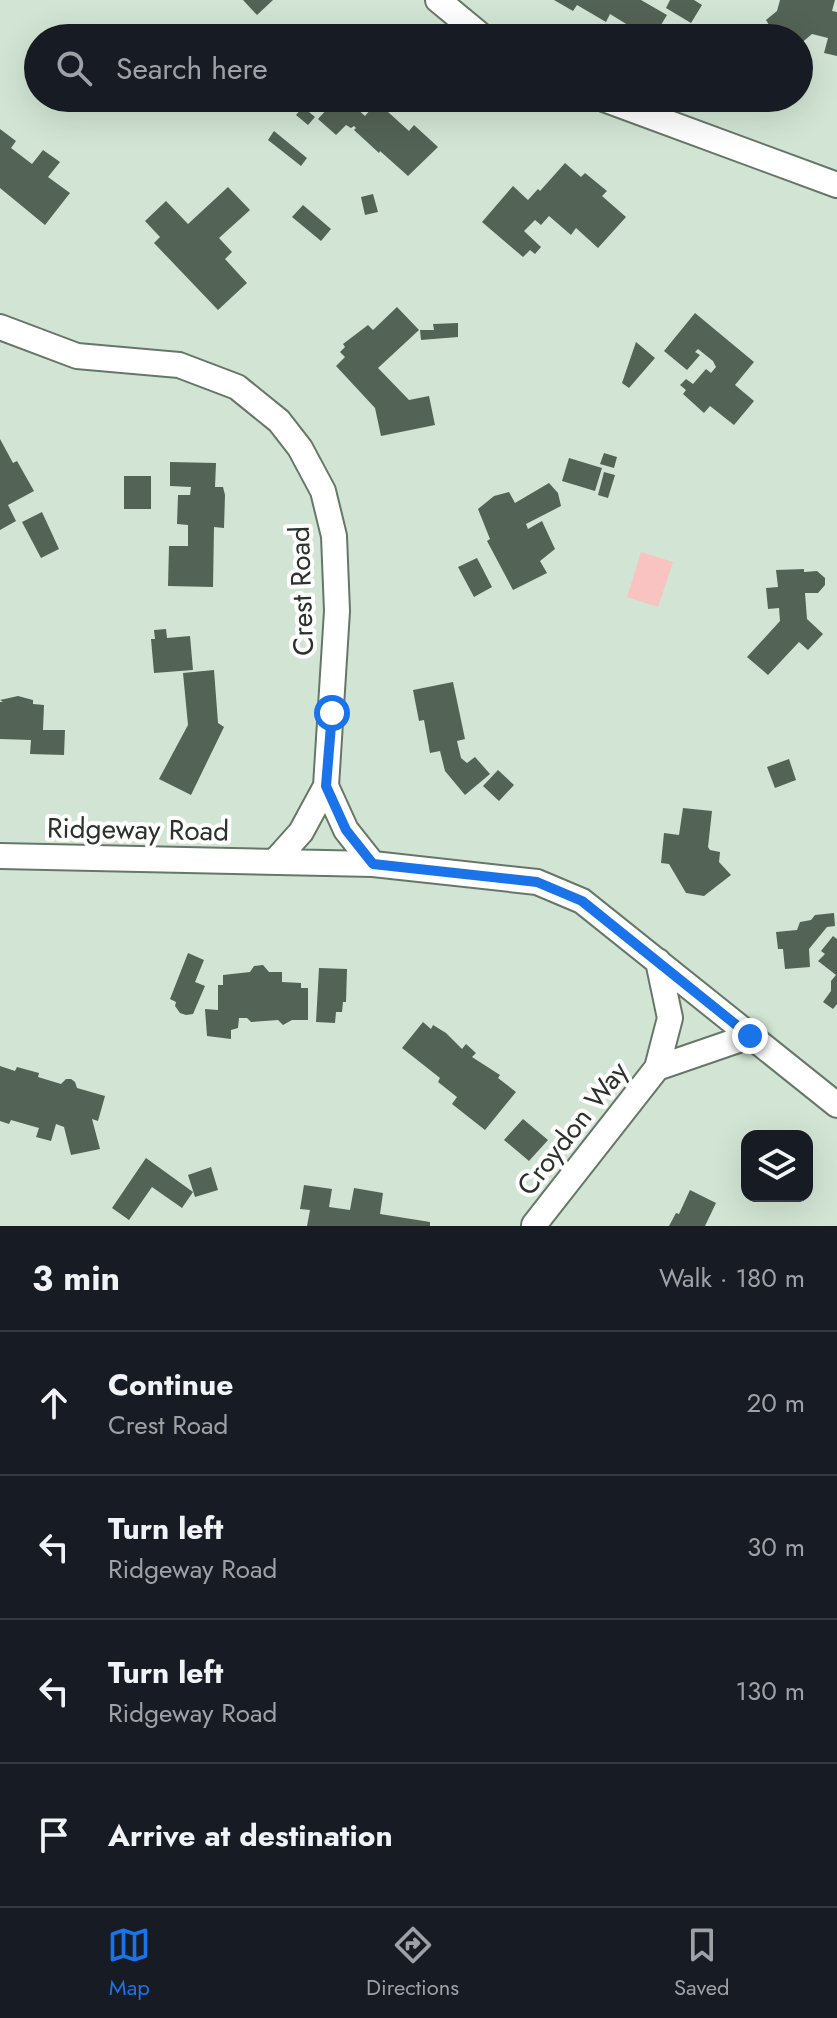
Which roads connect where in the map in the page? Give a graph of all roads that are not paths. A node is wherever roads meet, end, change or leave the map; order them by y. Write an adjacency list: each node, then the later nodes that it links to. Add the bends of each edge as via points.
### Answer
1 (438, 0): 2 (street)
2 (467, 24)
3 (639, 112): 4 (street)
4 (837, 185)
5 (0, 327): 6 (street, Crest Road, via 77,356 179,365 237,387 279,421 300,448 323,491 334,536 336,618)
6 (326, 786): 8 (street, via 301,832); 9 (street, via 346,830)
7 (0, 856): 8 (street, Ridgeway Road)
8 (275, 861): 9 (street, Ridgeway Road)
9 (373, 864): 10 (street, Ridgeway Road, via 537,882 582,901)
10 (658, 961): 11 (street, Ridgeway Road); 12 (street, Croydon Way, via 670,1018)
11 (750, 1036): 12 (street, Croydon Way); 13 (street, Ridgeway Road)
12 (657, 1068): 14 (street, Croydon Way)
13 (837, 1105)
14 (527, 1226)

